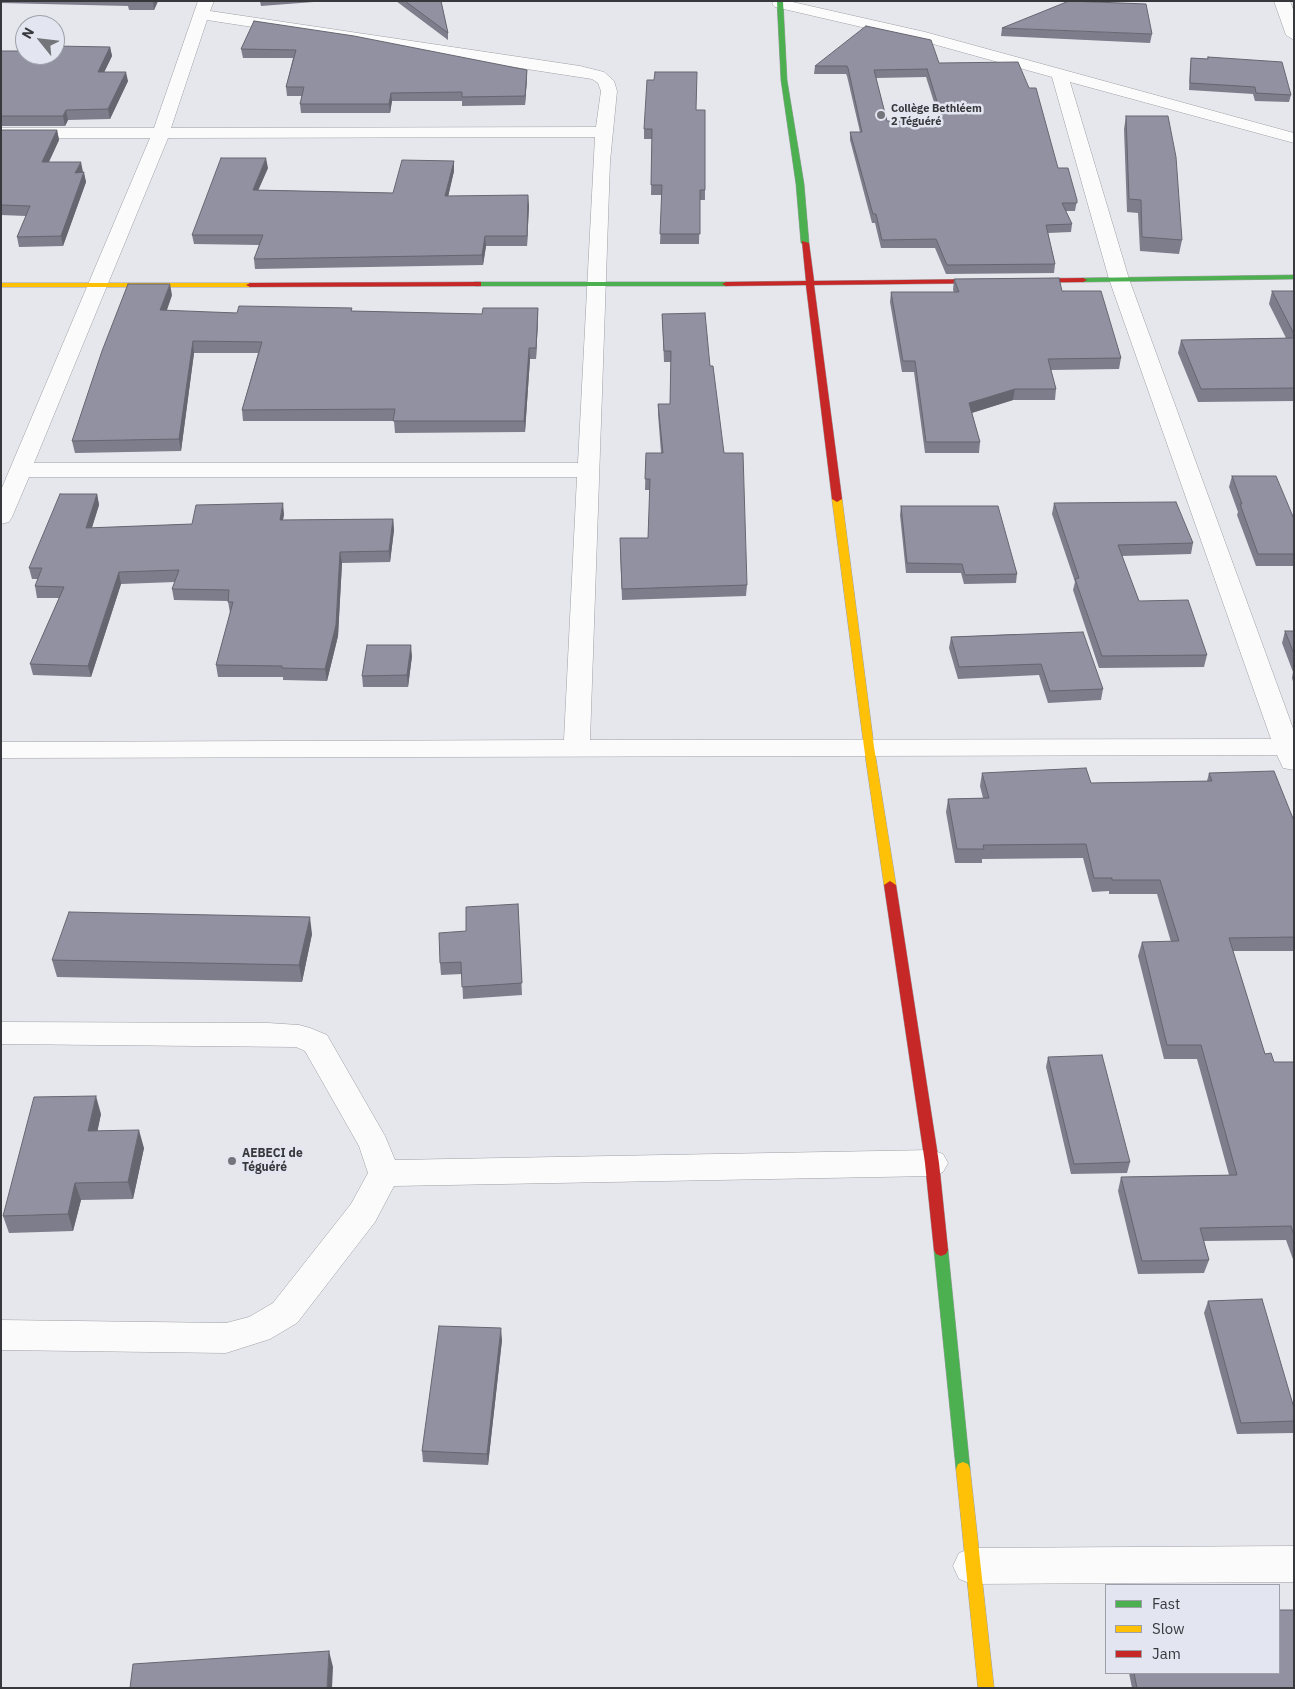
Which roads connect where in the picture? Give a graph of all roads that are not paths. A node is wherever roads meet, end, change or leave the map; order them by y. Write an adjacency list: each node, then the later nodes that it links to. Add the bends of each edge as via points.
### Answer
1 (1282, 1): 4 (street)
2 (780, 2): 5 (street, via 925,37); 13 (street, via 784,80 800,184)
3 (203, 8): 6 (street, via 598,75 606,81 608,91); 8 (street)
4 (1294, 35)
5 (1060, 76): 9 (street); 11 (street)
6 (603, 132): 8 (street); 12 (street)
7 (1, 133): 8 (street)
8 (161, 133): 15 (street)
9 (1294, 138)
10 (1294, 277): 11 (street)
11 (1119, 279): 13 (street); 22 (street)
12 (597, 284): 13 (street); 15 (street); 17 (street)
13 (809, 284): 19 (street)
14 (1, 285): 15 (street)
15 (98, 285): 16 (street)
16 (21, 470): 17 (street); 18 (street)
17 (588, 470): 20 (street)
18 (1, 517)
19 (869, 746): 20 (street); 22 (street); 24 (street)
20 (577, 748): 21 (street)
21 (1, 750)
22 (1291, 753)
23 (1, 1033): 25 (street, via 299,1036 316,1043 374,1146)
24 (932, 1163): 25 (street); 28 (street)
25 (384, 1173): 26 (street, via 363,1212 285,1313 258,1328 226,1338)
26 (1, 1335)
27 (1294, 1564): 28 (street)
28 (972, 1566): 29 (street)
29 (986, 1688)

